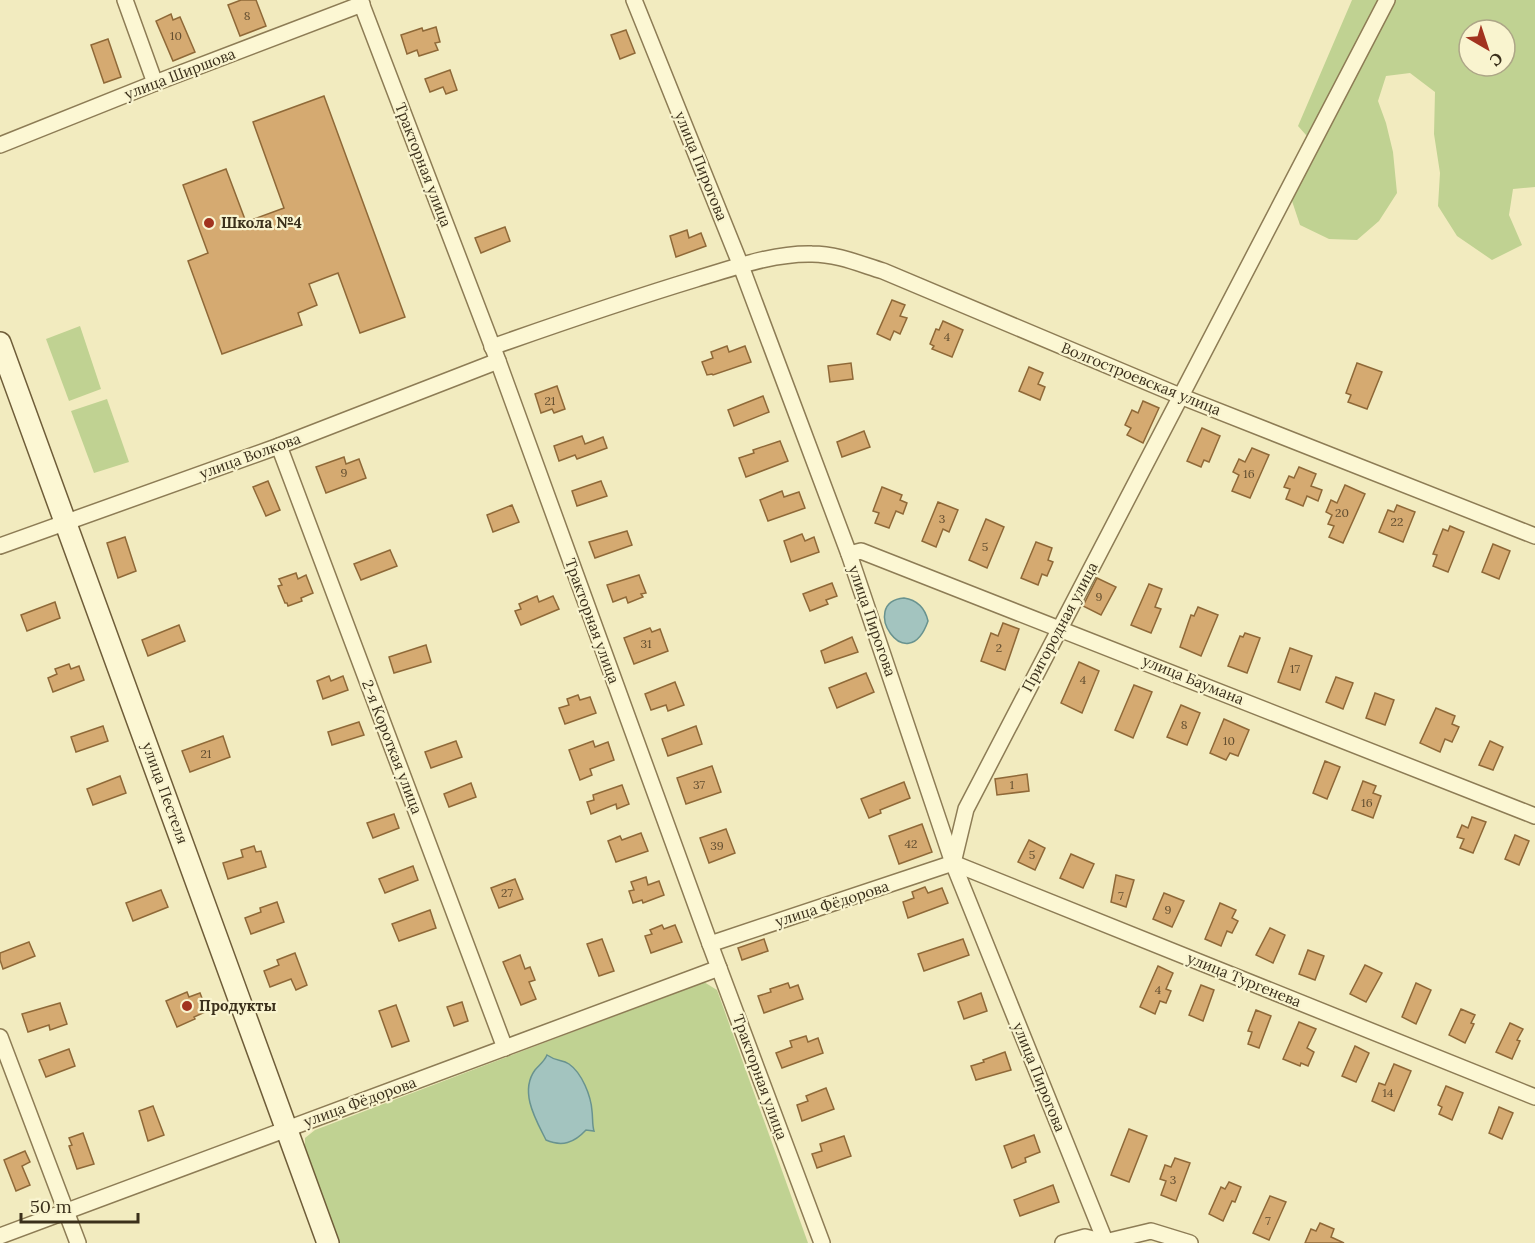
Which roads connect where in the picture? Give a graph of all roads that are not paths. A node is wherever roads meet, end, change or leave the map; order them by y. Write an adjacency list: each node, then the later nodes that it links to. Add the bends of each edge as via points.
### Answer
1 (124, 0): 5 (street)
2 (634, 0): 7 (street, улица Пирогова)
3 (1387, 0): 10 (street, Пригородная улица)
4 (361, 2): 5 (street, улица Ширшова); 9 (street, Тракторная улица)
5 (155, 82): 6 (street, улица Ширшова)
6 (0, 145)
7 (741, 266): 9 (street, улица Волкова, via 598,309); 10 (street, Волгостроевская улица, via 812,254 855,262); 15 (street, улица Пирогова)
8 (0, 343): 12 (street, улица Пестеля)
9 (495, 354): 11 (street, улица Волкова); 19 (street, Тракторная улица)
10 (1180, 396): 13 (street, Волгостроевская улица); 16 (street, Пригородная улица)
11 (279, 446): 12 (street, улица Волкова); 22 (street, 2-я Короткая улица)
12 (66, 522): 14 (street, улица Волкова); 24 (street, улица Пестеля)
13 (1535, 536)
14 (0, 546)
15 (849, 554): 16 (street, улица Баумана, via 861,551); 18 (street, улица Пирогова)
16 (1060, 628): 17 (street, улица Баумана); 18 (street, Пригородная улица, via 966,808)
17 (1535, 816)
18 (953, 863): 19 (street, улица Фёдорова); 23 (street, улица Тургенева); 27 (street, улица Пирогова)
19 (710, 944): 20 (street, Тракторная улица)
20 (719, 969): 22 (street, улица Фёдорова); 30 (street, Тракторная улица)
21 (0, 1037): 25 (street)
22 (505, 1048): 24 (street, улица Фёдорова)
23 (1535, 1097)
24 (286, 1130): 25 (street, улица Фёдорова); 29 (street, улица Пестеля)
25 (66, 1212): 26 (street, улица Фёдорова); 28 (street)
26 (0, 1236)
27 (1105, 1242): 31 (street, via 1085,1237); 32 (street, via 1151,1231)
28 (78, 1243)
29 (328, 1243)
30 (822, 1243)
31 (1063, 1243)
32 (1190, 1243)

